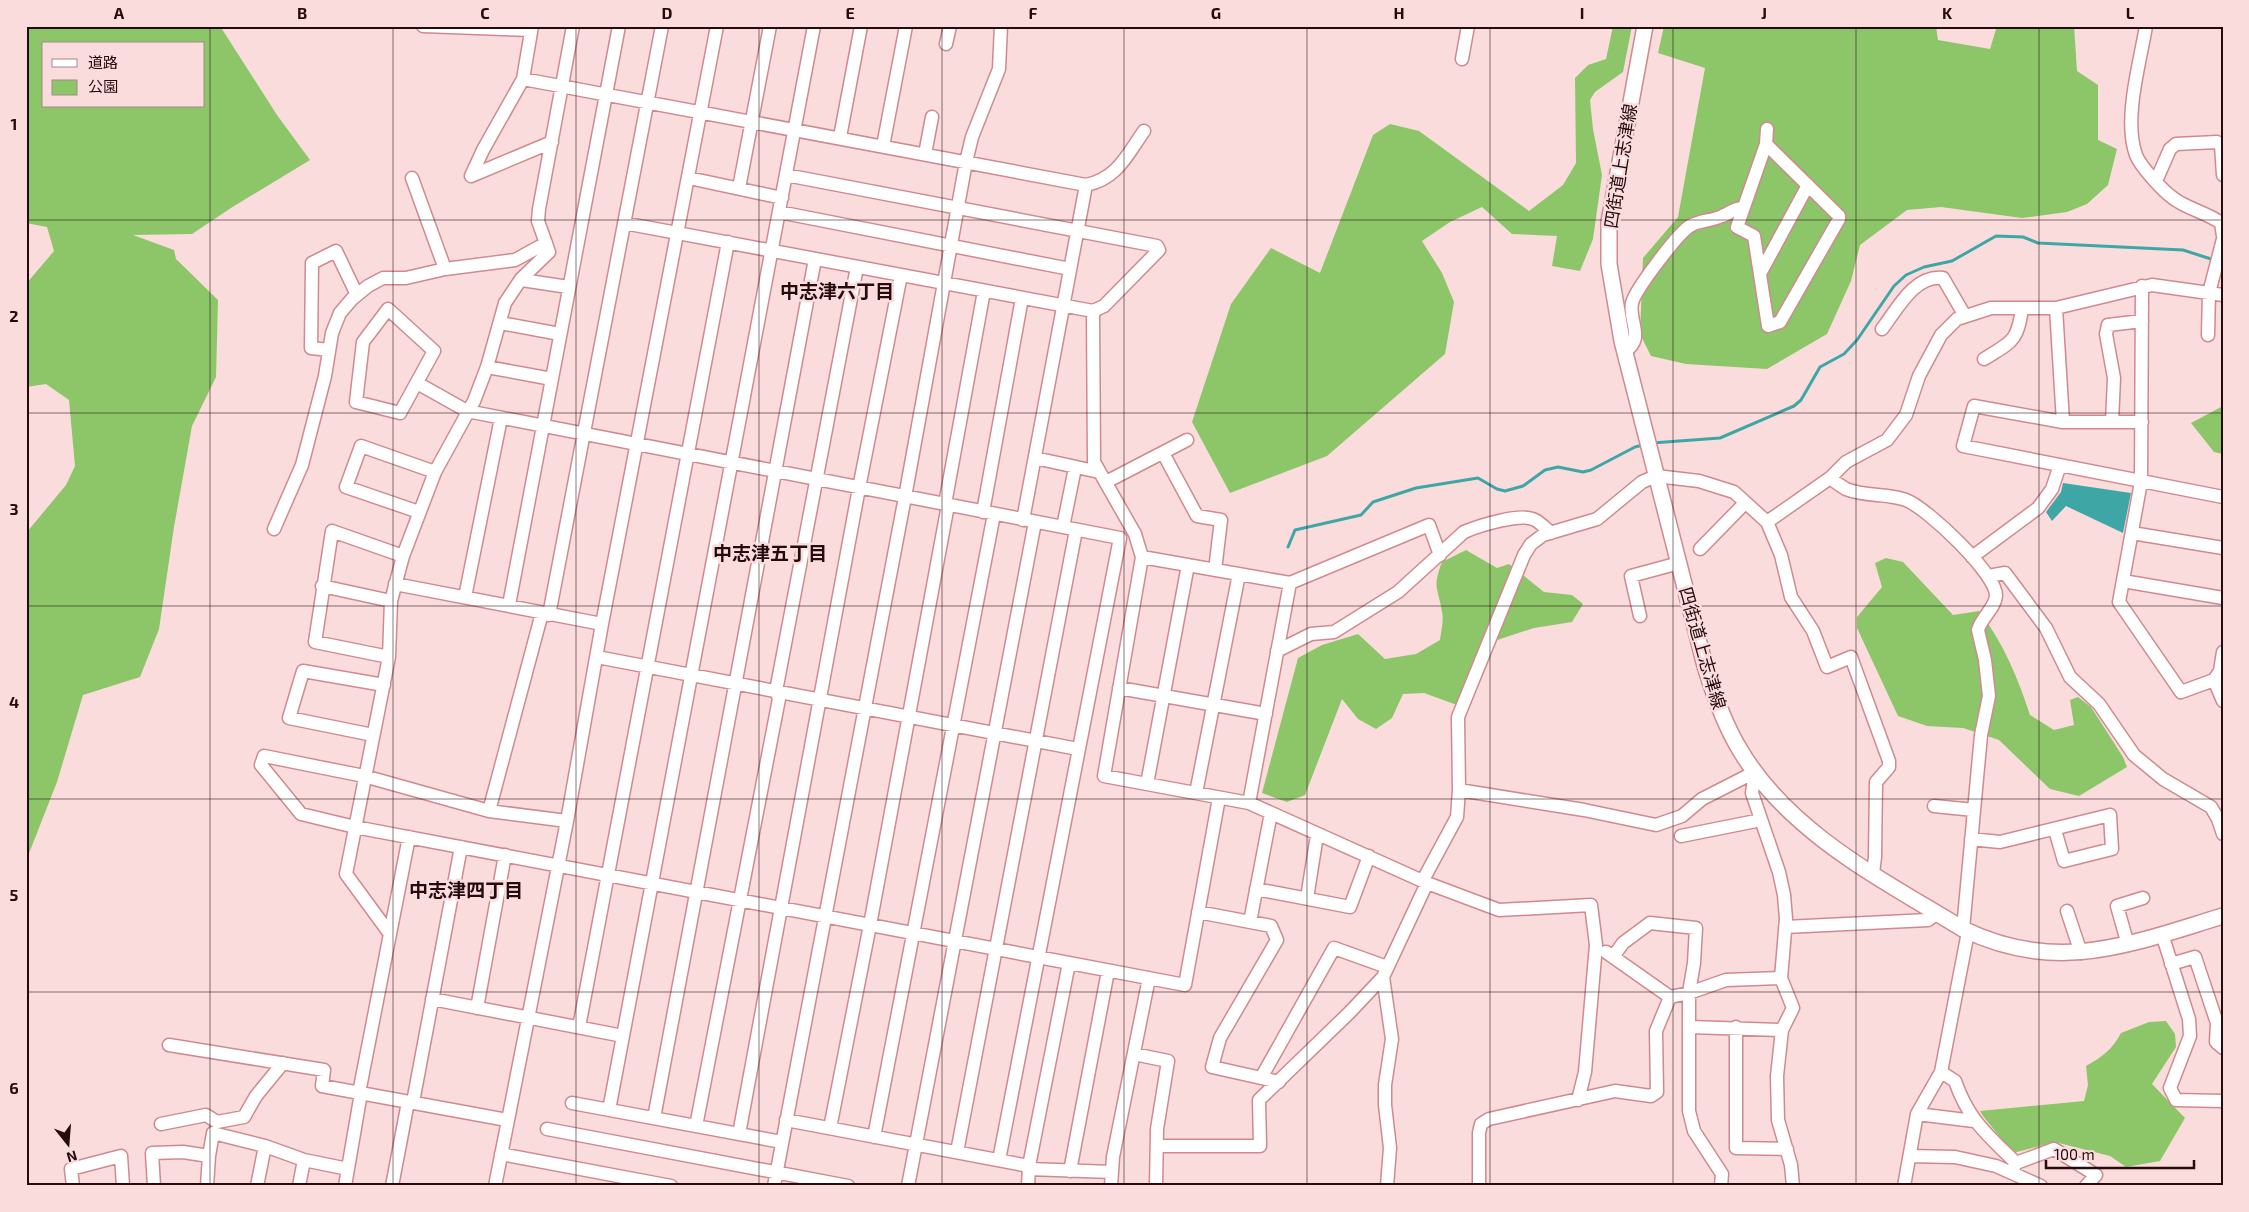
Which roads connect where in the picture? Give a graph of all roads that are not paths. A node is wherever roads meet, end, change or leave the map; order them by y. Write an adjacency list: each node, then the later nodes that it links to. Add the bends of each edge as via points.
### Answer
1 (423, 26): 15 (street)
2 (574, 26): 20 (street)
3 (619, 26): 21 (street)
4 (662, 26): 22 (street)
5 (717, 26): 23 (street)
6 (770, 26): 25 (street)
7 (814, 26): 26 (street)
8 (861, 26): 29 (street)
9 (906, 26): 32 (street)
10 (950, 26): 17 (street)
11 (1000, 26): 34 (street, via 999,69 972,137)
12 (1468, 26): 18 (street)
13 (1644, 26): 82 (main road, 四街道上志津線, via 1608,222 1611,286)
14 (2146, 26): 39 (street, via 2132,99 2133,146 2136,157)
15 (490, 28): 16 (street)
16 (532, 28): 19 (street)
17 (946, 44)
18 (1462, 59)
19 (523, 79): 20 (street); 30 (street, via 471,176)
20 (562, 86): 21 (street); 30 (street)
21 (606, 94): 22 (street); 65 (street)
22 (647, 102): 23 (street); 47 (street)
23 (700, 112): 25 (street); 38 (street)
24 (932, 117): 33 (street)
25 (752, 121): 26 (street); 42 (street)
26 (795, 130): 29 (street); 35 (street)
27 (1767, 130): 31 (street)
28 (1144, 131): 40 (street, via 1115,173)
29 (840, 137): 32 (street)
30 (552, 142): 53 (street, via 538,221)
31 (1766, 144): 41 (street); 45 (street)
32 (883, 146): 33 (street)
33 (925, 154): 34 (street)
34 (966, 162): 40 (street); 44 (street)
35 (786, 175): 43 (street); 44 (street)
36 (2223, 175): 39 (street, via 2221,145 2217,142 2176,144 2170,149)
37 (412, 178): 58 (street)
38 (689, 178): 42 (street); 49 (street)
39 (2156, 181): 50 (street, via 2174,199 2221,223)
40 (1086, 185): 48 (street)
41 (1808, 185): 60 (street); 60 (street, via 1839,219 1778,324 1768,326)
42 (738, 188): 43 (street)
43 (782, 198): 46 (street)
44 (958, 207): 48 (street); 54 (street)
45 (1743, 208): 60 (street, via 1737,227 1754,236); 82 (street, via 1701,221 1678,236 1634,297 1632,310 1637,333)
46 (779, 212): 54 (street); 55 (street)
47 (624, 222): 49 (street); 93 (street)
48 (1077, 230): 59 (street); 74 (street, via 1157,246 1159,250 1104,306)
49 (678, 233): 52 (street); 95 (street)
50 (2223, 236)
51 (2223, 240): 67 (street)
52 (728, 242): 55 (street); 97 (street)
53 (546, 243): 58 (street, via 515,260); 62 (street, via 549,252)
54 (951, 246): 59 (street); 63 (street)
55 (772, 250): 56 (street); 99 (street)
56 (816, 259): 57 (street); 102 (street)
57 (857, 267): 61 (street); 107 (street)
58 (445, 269): 68 (street, via 406,278 383,278)
59 (1070, 269): 71 (street)
60 (1761, 272)
61 (901, 275): 63 (street); 109 (street)
62 (522, 280): 65 (street); 77 (street, via 504,303)
63 (944, 283): 66 (street); 110 (street)
64 (2142, 286): 67 (street, via 2152,284); 73 (street); 76 (street)
65 (568, 287): 79 (street)
66 (984, 291): 70 (street); 113 (street)
67 (2209, 293): 69 (street); 80 (street)
68 (357, 295): 81 (street, via 340,313); 81 (street, via 336,251 312,263 311,348)
69 (2223, 295)
70 (1022, 298): 71 (street); 115 (street)
71 (1063, 306): 74 (street); 98 (street)
72 (2022, 308): 73 (street); 75 (street, via 1991,308); 83 (street, via 2019,330 2011,342)
73 (2056, 308): 89 (street)
74 (1093, 311): 105 (street, via 1094,462)
75 (1965, 316): 78 (street, via 1943,278 1933,277 1918,283); 106 (street, via 1957,319 1941,335 1919,376 1899,428 1887,440 1846,462)
76 (2142, 321): 90 (street, via 2108,325 2106,334 2114,378); 91 (street)
77 (500, 323): 79 (street); 84 (street)
78 (1882, 329)
79 (560, 334): 85 (street)
80 (2208, 335)
81 (329, 350): 119 (street, via 302,465)
82 (1624, 352): 104 (main road, 四街道上志津線)
83 (1984, 358)
84 (487, 367): 85 (street); 87 (street)
85 (552, 379): 92 (street)
86 (418, 384): 86 (street, via 400,413 356,402 363,342 388,310 434,351); 87 (street)
87 (467, 411): 88 (street); 103 (street)
88 (501, 418): 92 (street); 138 (street)
89 (2063, 422): 90 (street); 100 (street, via 1974,406 1963,446)
90 (2112, 422): 91 (street)
91 (2142, 422): 108 (street)
92 (543, 426): 93 (street); 141 (street)
93 (584, 434): 95 (street); 142 (street)
94 (1187, 440): 96 (street)
95 (637, 444): 97 (street); 144 (street)
96 (1163, 453): 105 (street); 131 (street, via 1197,516 1221,520)
97 (688, 454): 99 (street); 149 (street)
98 (1035, 458): 101 (street); 116 (street)
99 (732, 463): 102 (street); 150 (street)
100 (2060, 465): 108 (street); 128 (street, via 2052,489 2038,508)
101 (1075, 468): 105 (street); 118 (street)
102 (774, 471): 107 (street); 152 (street)
103 (435, 472): 114 (street); 114 (street, via 360,446 346,487)
104 (1656, 476): 112 (street, via 1698,481 1734,492); 121 (street, via 1642,482 1597,518); 129 (main road, 四街道上志津線)
105 (1102, 477): 127 (street, via 1135,534)
106 (1830, 478): 117 (street); 128 (street, via 1847,489 1916,504)
107 (816, 479): 109 (street); 155 (street)
108 (2141, 482): 111 (street); 122 (street)
109 (859, 488): 110 (street); 157 (street)
110 (905, 497): 113 (street); 160 (street)
111 (2223, 497)
112 (1745, 503): 117 (street); 124 (street)
113 (946, 504): 115 (street); 162 (street)
114 (419, 512): 126 (street)
115 (988, 513): 116 (street); 163 (street)
116 (1029, 521): 118 (street); 164 (street)
117 (1767, 522): 192 (street, via 1781,555 1791,597 1813,631 1827,667 1851,657 1889,761 1889,768 1876,782)
118 (1063, 527): 120 (street)
119 (274, 529)
120 (1076, 530): 166 (street); 167 (street, via 1120,538)
121 (1551, 533): 125 (street, via 1534,519 1517,518 1464,532); 171 (street, via 1531,544 1524,555 1458,717)
122 (2132, 533): 123 (street); 134 (street)
123 (2223, 548)
124 (1700, 550)
125 (1440, 555): 135 (street, via 1429,525); 145 (street, via 1398,592 1334,632 1311,634)
126 (403, 556): 136 (street); 137 (street, via 332,531)
127 (1142, 557): 130 (street); 154 (street)
128 (1972, 557): 133 (street)
129 (1678, 563): 143 (street, via 1631,576); 168 (main road, 四街道上志津線, via 1716,700)
130 (1188, 565): 131 (street); 156 (street)
131 (1215, 570): 132 (street)
132 (1239, 574): 135 (street); 159 (street)
133 (1988, 576): 176 (street, via 1996,596 1978,630 1988,696); 183 (street, via 2005,573 2046,628 2070,676 2099,704 2134,755 2163,779 2211,807)
134 (2123, 580): 139 (street); 151 (street, via 2119,602 2181,692)
135 (1290, 583): 145 (street)
136 (395, 584): 138 (street); 140 (street)
137 (322, 586): 140 (street); 148 (street, via 315,642)
138 (466, 597): 141 (street)
139 (2223, 598)
140 (391, 601): 148 (street)
141 (509, 605): 142 (street)
142 (546, 614): 144 (street); 177 (street)
143 (1640, 616)
144 (602, 624): 147 (street)
145 (1277, 651): 161 (street)
146 (2223, 652): 151 (street, via 2220,671)
147 (597, 656): 149 (street); 180 (street)
148 (389, 657): 153 (street)
149 (648, 666): 150 (street); 193 (street)
150 (692, 675): 152 (street); 195 (street)
151 (2214, 680): 158 (street)
152 (735, 683): 155 (street); 197 (street)
153 (384, 685): 165 (street); 165 (street, via 303,671 289,718)
154 (1119, 688): 156 (street); 170 (street, via 1104,776)
155 (776, 691): 157 (street); 200 (street, via 778,699)
156 (1163, 694): 159 (street); 170 (street)
157 (819, 699): 160 (street); 201 (street)
158 (2223, 701)
159 (1212, 704): 161 (street); 172 (street)
160 (864, 708): 162 (street); 205 (street)
161 (1266, 714): 174 (street)
162 (908, 716): 163 (street); 208 (street)
163 (953, 725): 164 (street); 211 (street)
164 (994, 733): 166 (street); 214 (street)
165 (373, 735): 169 (street)
166 (1036, 741): 167 (street); 217 (street)
167 (1078, 749): 219 (street)
168 (1755, 772): 171 (street, via 1702,800 1682,816 1656,825); 179 (street, via 1752,793); 192 (main road, 四街道上志津線, via 1786,809 1816,836)
169 (364, 776): 177 (street); 181 (street); 181 (street, via 264,756 261,764 301,814)
170 (1147, 784): 172 (street)
171 (1459, 790): 194 (street, via 1457,817)
172 (1196, 793): 173 (street)
173 (1219, 798): 174 (street); 203 (street)
174 (1249, 803): 178 (street)
175 (1934, 806): 176 (street)
176 (1974, 810): 187 (street)
177 (489, 811): 180 (street)
178 (1271, 813): 184 (street); 196 (street)
179 (1761, 820): 185 (street); 209 (street, via 1779,872)
180 (567, 821): 191 (street)
181 (354, 826): 186 (street); 212 (street, via 346,874)
182 (2054, 830): 182 (street, via 2110,815 2112,849 2064,861); 187 (street, via 2000,842)
183 (2223, 834)
184 (1317, 835): 190 (street); 198 (street)
185 (1681, 836)
186 (409, 837): 188 (street); 212 (street)
187 (1971, 839): 210 (street)
188 (462, 847): 189 (street); 229 (street)
189 (505, 855): 191 (street); 230 (street)
190 (1369, 856): 194 (street); 198 (street, via 1350,907)
191 (557, 865): 193 (street); 231 (street)
192 (1873, 873): 204 (main road, 四街道上志津線)
193 (609, 875): 195 (street); 233 (street)
194 (1425, 881): 216 (street, via 1499,910 1591,905); 224 (street)
195 (652, 883): 197 (street); 236 (street)
196 (1256, 889): 198 (street); 207 (street)
197 (696, 892): 200 (street); 251 (street)
198 (1307, 898)
199 (2143, 898): 215 (street, via 2117,906)
200 (740, 900): 201 (street); 256 (street)
201 (782, 908): 205 (street); 260 (street)
202 (2067, 911): 218 (street)
203 (1198, 912): 207 (street); 225 (street, via 1185,985)
204 (1937, 913): 209 (street, via 1928,920); 210 (main road, 四街道上志津線)
205 (825, 916): 208 (street); 253 (street)
206 (2223, 916): 213 (main road, 四街道上志津線)
207 (1250, 922): 242 (street, via 1271,926 1276,940 1220,1038 1212,1067)
208 (870, 925): 211 (street); 258 (street)
209 (1785, 927): 226 (street)
210 (1965, 930): 218 (main road, 四街道上志津線, via 2028,950); 241 (street)
211 (914, 933): 214 (street); 261 (street)
212 (390, 934): 244 (street)
213 (2162, 934): 215 (main road, 四街道上志津線); 222 (street)
214 (954, 941): 217 (street); 263 (street)
215 (2128, 944): 218 (main road, 四街道上志津線)
216 (1596, 945): 220 (street); 245 (street, via 1585,1072)
217 (997, 949): 219 (street); 267 (street)
218 (2081, 953)
219 (1038, 957): 221 (street); 272 (street)
220 (1614, 957): 227 (street, via 1623,943 1650,923 1696,928); 228 (street)
221 (1069, 963): 223 (street); 273 (street)
222 (2171, 964): 238 (street, via 2196,957 2217,1023 2216,1042); 246 (street, via 2189,1019 2190,1036 2170,1088 2176,1100)
223 (1108, 971): 225 (street); 277 (street)
224 (1385, 972): 242 (street, via 1334,948); 243 (street); 296 (street, via 1392,1039 1385,1085 1390,1148)
225 (1149, 978): 239 (street)
226 (1781, 978): 227 (street, via 1726,980); 235 (street, via 1793,1008)
227 (1689, 993): 228 (street); 232 (street)
228 (1670, 998): 245 (street, via 1656,1031 1657,1092 1651,1096 1615,1091)
229 (432, 999): 230 (street); 247 (street)
230 (477, 1008): 231 (street)
231 (528, 1018): 233 (street); 252 (street)
232 (1690, 1027): 234 (street); 298 (street, via 1690,1116 1699,1141 1722,1174)
233 (579, 1028): 236 (street)
234 (1736, 1028): 235 (street); 266 (street, via 1736,1148)
235 (1782, 1030): 266 (street, via 1777,1076 1778,1120)
236 (623, 1036): 249 (street)
237 (169, 1045): 240 (street)
238 (2223, 1048)
239 (1134, 1054): 265 (street, via 1168,1061); 278 (street, via 1112,1158)
240 (283, 1063): 244 (street, via 324,1070 322,1086); 257 (street, via 244,1116)
241 (1941, 1072): 250 (street); 254 (street, via 1955,1081)
242 (1260, 1078): 243 (street)
243 (1279, 1082): 265 (street, via 1259,1100 1260,1146)
244 (360, 1093): 247 (street); 275 (street)
245 (1578, 1100): 297 (street, via 1489,1119 1481,1124 1478,1133)
246 (2223, 1101)
247 (411, 1102): 252 (street); 287 (street)
248 (572, 1103): 249 (street)
249 (609, 1110): 251 (street)
250 (1917, 1114): 254 (street); 270 (street)
251 (654, 1118): 256 (street)
252 (507, 1120): 268 (street)
253 (786, 1120): 258 (street); 262 (street)
254 (1974, 1120): 274 (street)
255 (161, 1124): 257 (street, via 206,1115)
256 (696, 1126): 260 (street)
257 (215, 1127): 264 (street); 269 (street)
258 (830, 1128): 261 (street)
259 (547, 1129): 276 (street)
260 (739, 1134): 262 (street)
261 (874, 1136): 263 (street)
262 (782, 1142): 276 (street)
263 (916, 1144): 267 (street); 292 (street)
264 (265, 1146): 271 (street); 284 (street)
265 (1157, 1146): 295 (street)
266 (1787, 1149): 299 (street)
267 (957, 1152): 272 (street)
268 (501, 1154): 279 (street); 288 (street)
269 (209, 1156): 282 (street, via 183,1152 152,1153); 283 (street)
270 (1910, 1156): 274 (street, via 1955,1158); 300 (street)
271 (304, 1160): 275 (street); 285 (street)
272 (999, 1160): 273 (street)
273 (1029, 1167): 277 (street); 293 (street)
274 (2014, 1168): 301 (street); 302 (street, via 2054,1149 2096,1175)
275 (348, 1169): 286 (street)
276 (776, 1171): 290 (street); 291 (street)
277 (1070, 1172): 278 (street)
278 (1112, 1172): 294 (street)
279 (642, 1183): 289 (street)
280 (73, 1186): 281 (street, via 71,1169 121,1156)
281 (123, 1186)
282 (154, 1186)
283 (207, 1186)
284 (257, 1186)
285 (299, 1186)
286 (344, 1186)
287 (392, 1186)
288 (495, 1186)
289 (671, 1186)
290 (774, 1186)
291 (848, 1186)
292 (908, 1186)
293 (1028, 1186)
294 (1111, 1186)
295 (1156, 1186)
296 (1386, 1186)
297 (1479, 1186)
298 (1722, 1186)
299 (1793, 1186)
300 (1904, 1186)
301 (2041, 1186)
302 (2086, 1186)

